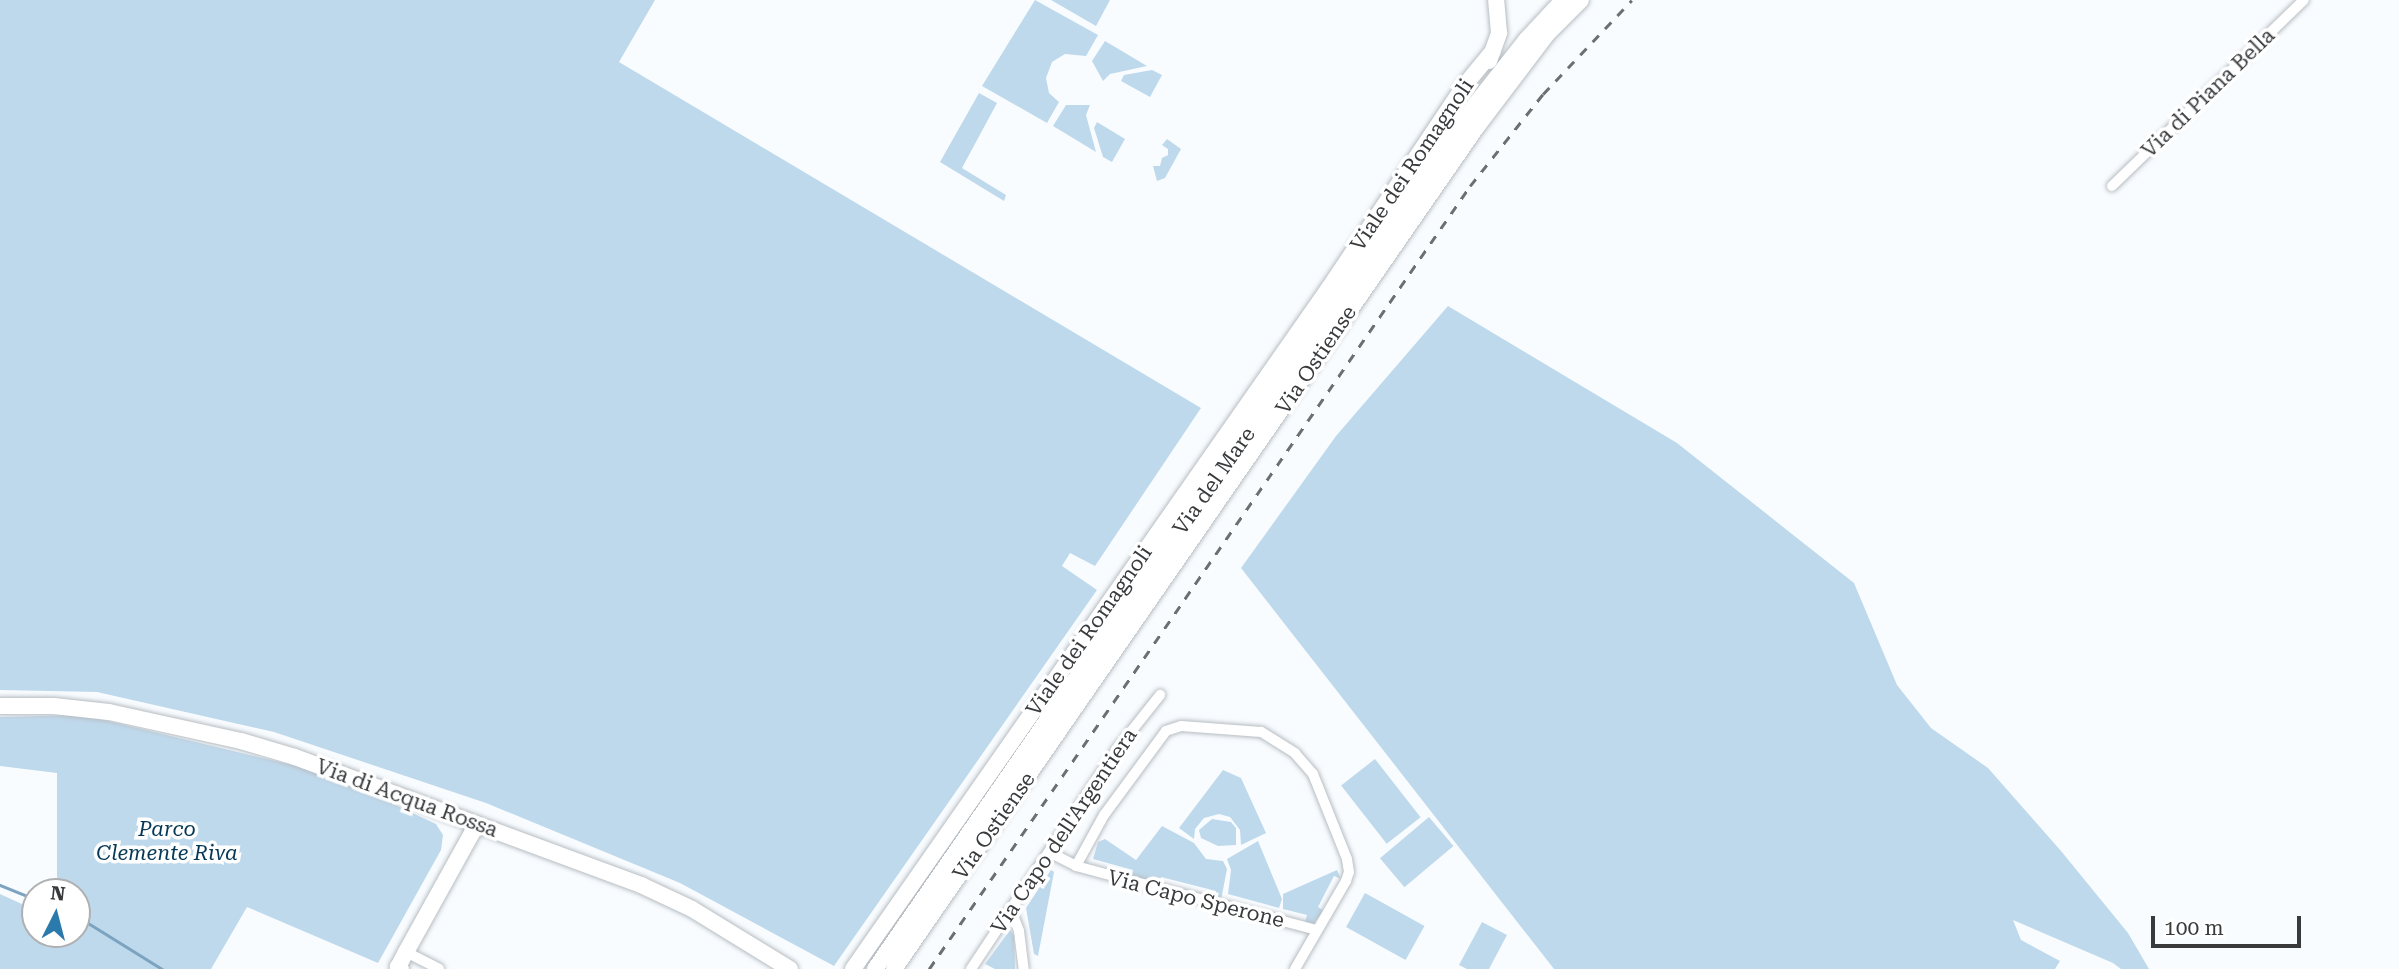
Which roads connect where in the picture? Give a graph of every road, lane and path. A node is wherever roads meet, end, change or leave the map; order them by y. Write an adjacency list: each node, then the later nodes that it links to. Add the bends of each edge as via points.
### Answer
1 (1496, 0): 5 (street, Viale dei Romagnoli, via 1499,33)
2 (1563, 0): 6 (street, Via del Mare, via 1518,49)
3 (1581, 0): 21 (street, Via Ostiense, via 1547,34 1476,128)
4 (2304, 0): 7 (street, Via di Piana Bella)
5 (1493, 51): 6 (street, Viale dei Romagnoli); 19 (street, Viale dei Romagnoli, via 1464,86)
6 (1457, 129): 20 (street, Via del Mare)
7 (2112, 186)
8 (1160, 695): 11 (street, Via Capo dell'Argentiera, via 1123,741)
9 (0, 706): 10 (street, Via di Acqua Rossa, via 91,709 241,741)
10 (477, 824): 15 (street); 18 (street, Via di Acqua Rossa, via 669,897)
11 (1049, 852): 12 (street, Via Capo Sperone); 13 (street, Via Capo dell'Argentiera)
12 (1076, 866): 14 (street, Via Capo Sperone); 14 (street, Via Capo Sperone, via 1104,815 1166,731 1181,726 1261,733 1291,749 1308,766 1347,859 1348,877)
13 (1011, 910): 22 (street, Via Capo dell'Argentiera); 23 (street)
14 (1317, 930): 24 (street, Via Capo Sperone)
15 (406, 952): 16 (street); 17 (street)
16 (399, 968)
17 (439, 969)
18 (790, 969)
19 (853, 969)
20 (875, 969)
21 (894, 969)
22 (971, 969)
23 (1024, 969)
24 (1295, 969)

